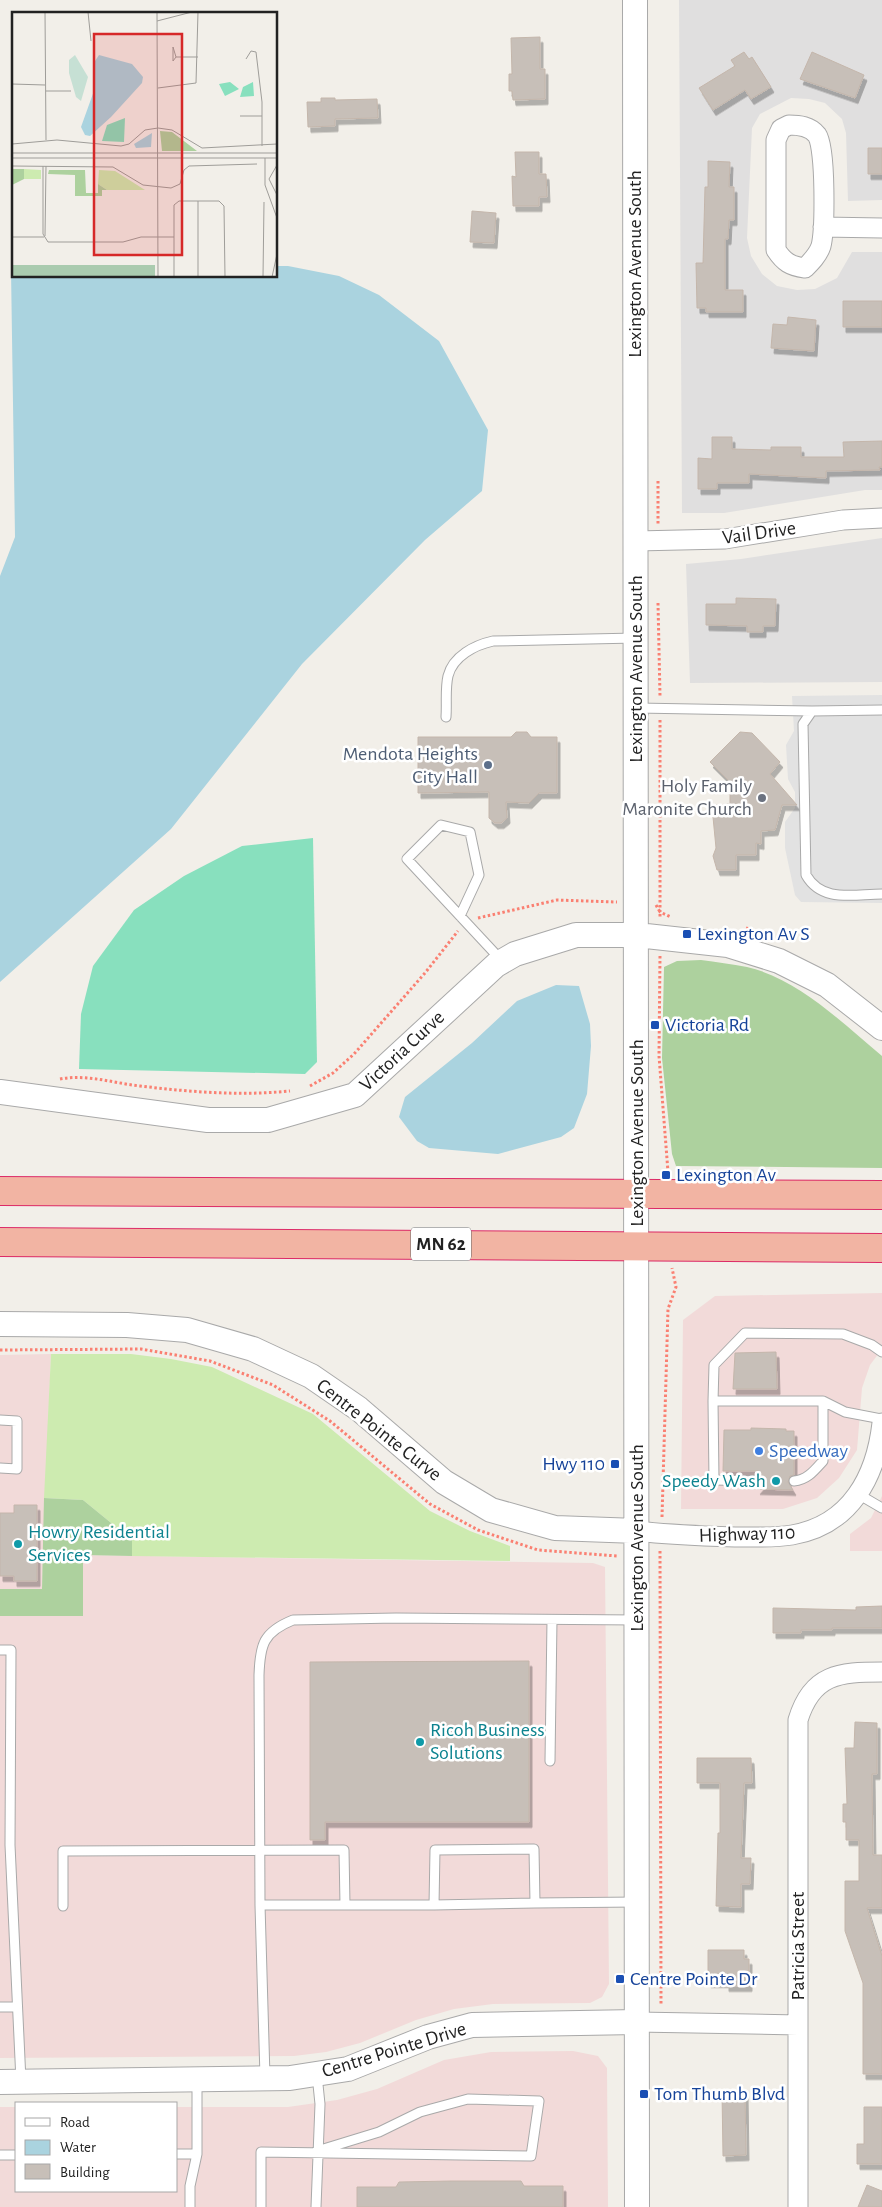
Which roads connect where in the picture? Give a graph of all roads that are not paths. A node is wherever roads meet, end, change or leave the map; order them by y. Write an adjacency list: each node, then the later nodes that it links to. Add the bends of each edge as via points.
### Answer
1 (635, 0): 5 (street, Lexington Avenue South)
2 (823, 227): 2 (street, via 823,148 816,134 803,126 781,129 776,140 776,250 792,267 805,268 820,247); 3 (street)
3 (882, 228)
4 (882, 518): 5 (street, Vail Drive, via 843,520 725,539)
5 (636, 541): 6 (street, Lexington Avenue South)
6 (636, 638): 7 (street, Lexington Avenue South); 10 (lane, via 478,644 464,653 448,676)
7 (636, 708): 8 (lane); 13 (street, Lexington Avenue South)
8 (812, 710): 9 (lane); 11 (lane, via 803,724 806,875 812,886 825,894)
9 (882, 710)
10 (446, 717)
11 (882, 894)
12 (460, 916): 12 (lane, via 408,859 441,825 470,832 476,858 479,875); 14 (lane)
13 (636, 935): 14 (street, Victoria Curve, via 576,936 515,954); 15 (street, Victoria Curve, via 728,945 779,961 827,985); 18 (street, Lexington Avenue South)
14 (502, 962): 16 (street, Victoria Curve, via 355,1094 268,1120 208,1120)
15 (882, 1028)
16 (0, 1092)
17 (0, 1191): 18 (highway)
18 (637, 1194): 19 (highway); 21 (street, Lexington Avenue South)
19 (882, 1195)
20 (0, 1242): 21 (highway, MN 62)
21 (637, 1245): 22 (highway, MN 62); 34 (street, Lexington Avenue South)
22 (882, 1248)
23 (0, 1324): 34 (street, Centre Pointe Curve, via 127,1325 186,1330 253,1349 311,1376 359,1409 444,1482 491,1510 556,1528)
24 (882, 1352): 25 (lane, via 843,1334 746,1333 714,1365)
25 (713, 1401): 26 (lane); 30 (lane, via 714,1480)
26 (823, 1402): 28 (lane, via 845,1412); 31 (lane, via 823,1461 812,1474)
27 (0, 1420): 29 (lane, via 17,1421 17,1469)
28 (882, 1421): 32 (street, Highway 110, via 874,1464)
29 (0, 1468)
30 (758, 1480)
31 (794, 1481)
32 (858, 1494): 33 (lane); 34 (street, Highway 110, via 829,1521 794,1534 772,1537 677,1536)
33 (882, 1508)
34 (637, 1531): 36 (street, Lexington Avenue South)
35 (552, 1620): 36 (lane); 39 (lane); 40 (lane, via 293,1620 278,1626 266,1638 260,1652)
36 (637, 1620): 41 (street, Lexington Avenue South)
37 (0, 1650): 47 (lane, via 11,1650 10,1845)
38 (882, 1672): 50 (street, Patricia Street, via 850,1672 828,1678 814,1688 803,1703 798,1720)
39 (550, 1761)
40 (259, 1850): 43 (lane); 44 (lane, via 344,1850); 46 (lane, via 63,1851)
41 (637, 1902): 42 (lane); 49 (street, Lexington Avenue South)
42 (535, 1903): 45 (lane); 45 (lane, via 534,1849 436,1850)
43 (260, 1905): 44 (lane); 52 (lane)
44 (344, 1905): 45 (lane)
45 (434, 1905)
46 (63, 1906)
47 (17, 2006): 48 (lane); 54 (lane)
48 (0, 2007)
49 (637, 2022): 50 (street); 51 (street, Centre Pointe Drive, via 472,2025 428,2036 348,2069); 63 (street, Lexington Avenue South)
50 (798, 2025): 64 (street, Patricia Street)
51 (317, 2075): 52 (street, Centre Pointe Drive); 55 (lane, via 320,2104)
52 (265, 2078): 53 (street, Centre Pointe Drive)
53 (197, 2079): 54 (street, Centre Pointe Drive); 57 (lane)
54 (10, 2082)
55 (317, 2152): 55 (lane, via 379,2132 420,2112 468,2098 539,2101 531,2156); 61 (lane, via 261,2152); 62 (lane)
56 (178, 2154): 57 (lane)
57 (197, 2154): 60 (lane, via 190,2186)
58 (0, 2155): 59 (lane)
59 (15, 2155)
60 (190, 2207)
61 (261, 2207)
62 (316, 2207)
63 (637, 2207)
64 (798, 2207)

